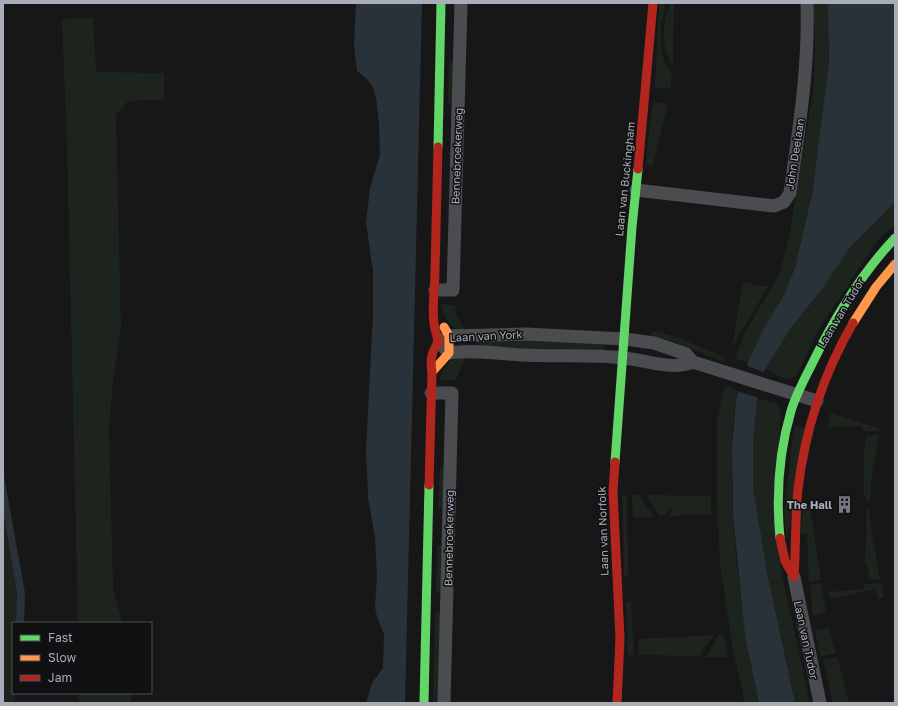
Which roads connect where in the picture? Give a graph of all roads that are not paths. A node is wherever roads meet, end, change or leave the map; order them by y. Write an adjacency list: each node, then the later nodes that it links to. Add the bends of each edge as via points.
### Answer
1 (441, 3): 8 (street, Bennebroekerweg)
2 (461, 3): 8 (street, Bennebroekerweg, via 453,290)
3 (653, 3): 5 (street, Laan van Buckingham)
4 (807, 3): 5 (street, John Deelaan, via 808,42 804,92 790,193 784,202 774,206)
5 (636, 190): 10 (street, Laan van Buckingham)
6 (895, 238): 16 (street, Laan van Tudor, via 871,265 847,300 822,341)
7 (895, 264): 17 (street, Laan van Tudor, via 863,306 843,340)
8 (435, 290): 9 (street, Bennebroekerweg, via 434,307)
9 (444, 339): 10 (street, Laan van York, via 526,334); 11 (street, Laan van York); 14 (street, Bennebroekerweg, via 432,350 429,360)
10 (625, 339): 12 (street, Laan van Buckingham); 13 (street, Laan van York, via 654,343 686,354)
11 (449, 353): 12 (street, Laan van York, via 461,351); 14 (street)
12 (624, 358): 13 (street, Laan van York, via 649,363 686,365); 21 (street, Laan van Norfolk, via 613,491 620,638)
13 (693, 362): 16 (street, Laan van York)
14 (432, 372): 15 (street, Bennebroekerweg)
15 (431, 393): 19 (street, Bennebroekerweg); 20 (street, Bennebroekerweg, via 452,393)
16 (796, 394): 17 (street); 18 (street, Laan van Tudor, via 788,421 779,493 779,526 784,559)
17 (817, 401): 18 (street, Laan van Tudor, via 800,477)
18 (794, 577): 22 (street, Laan van Tudor)
19 (424, 703)
20 (444, 703)
21 (617, 703)
22 (820, 703)

